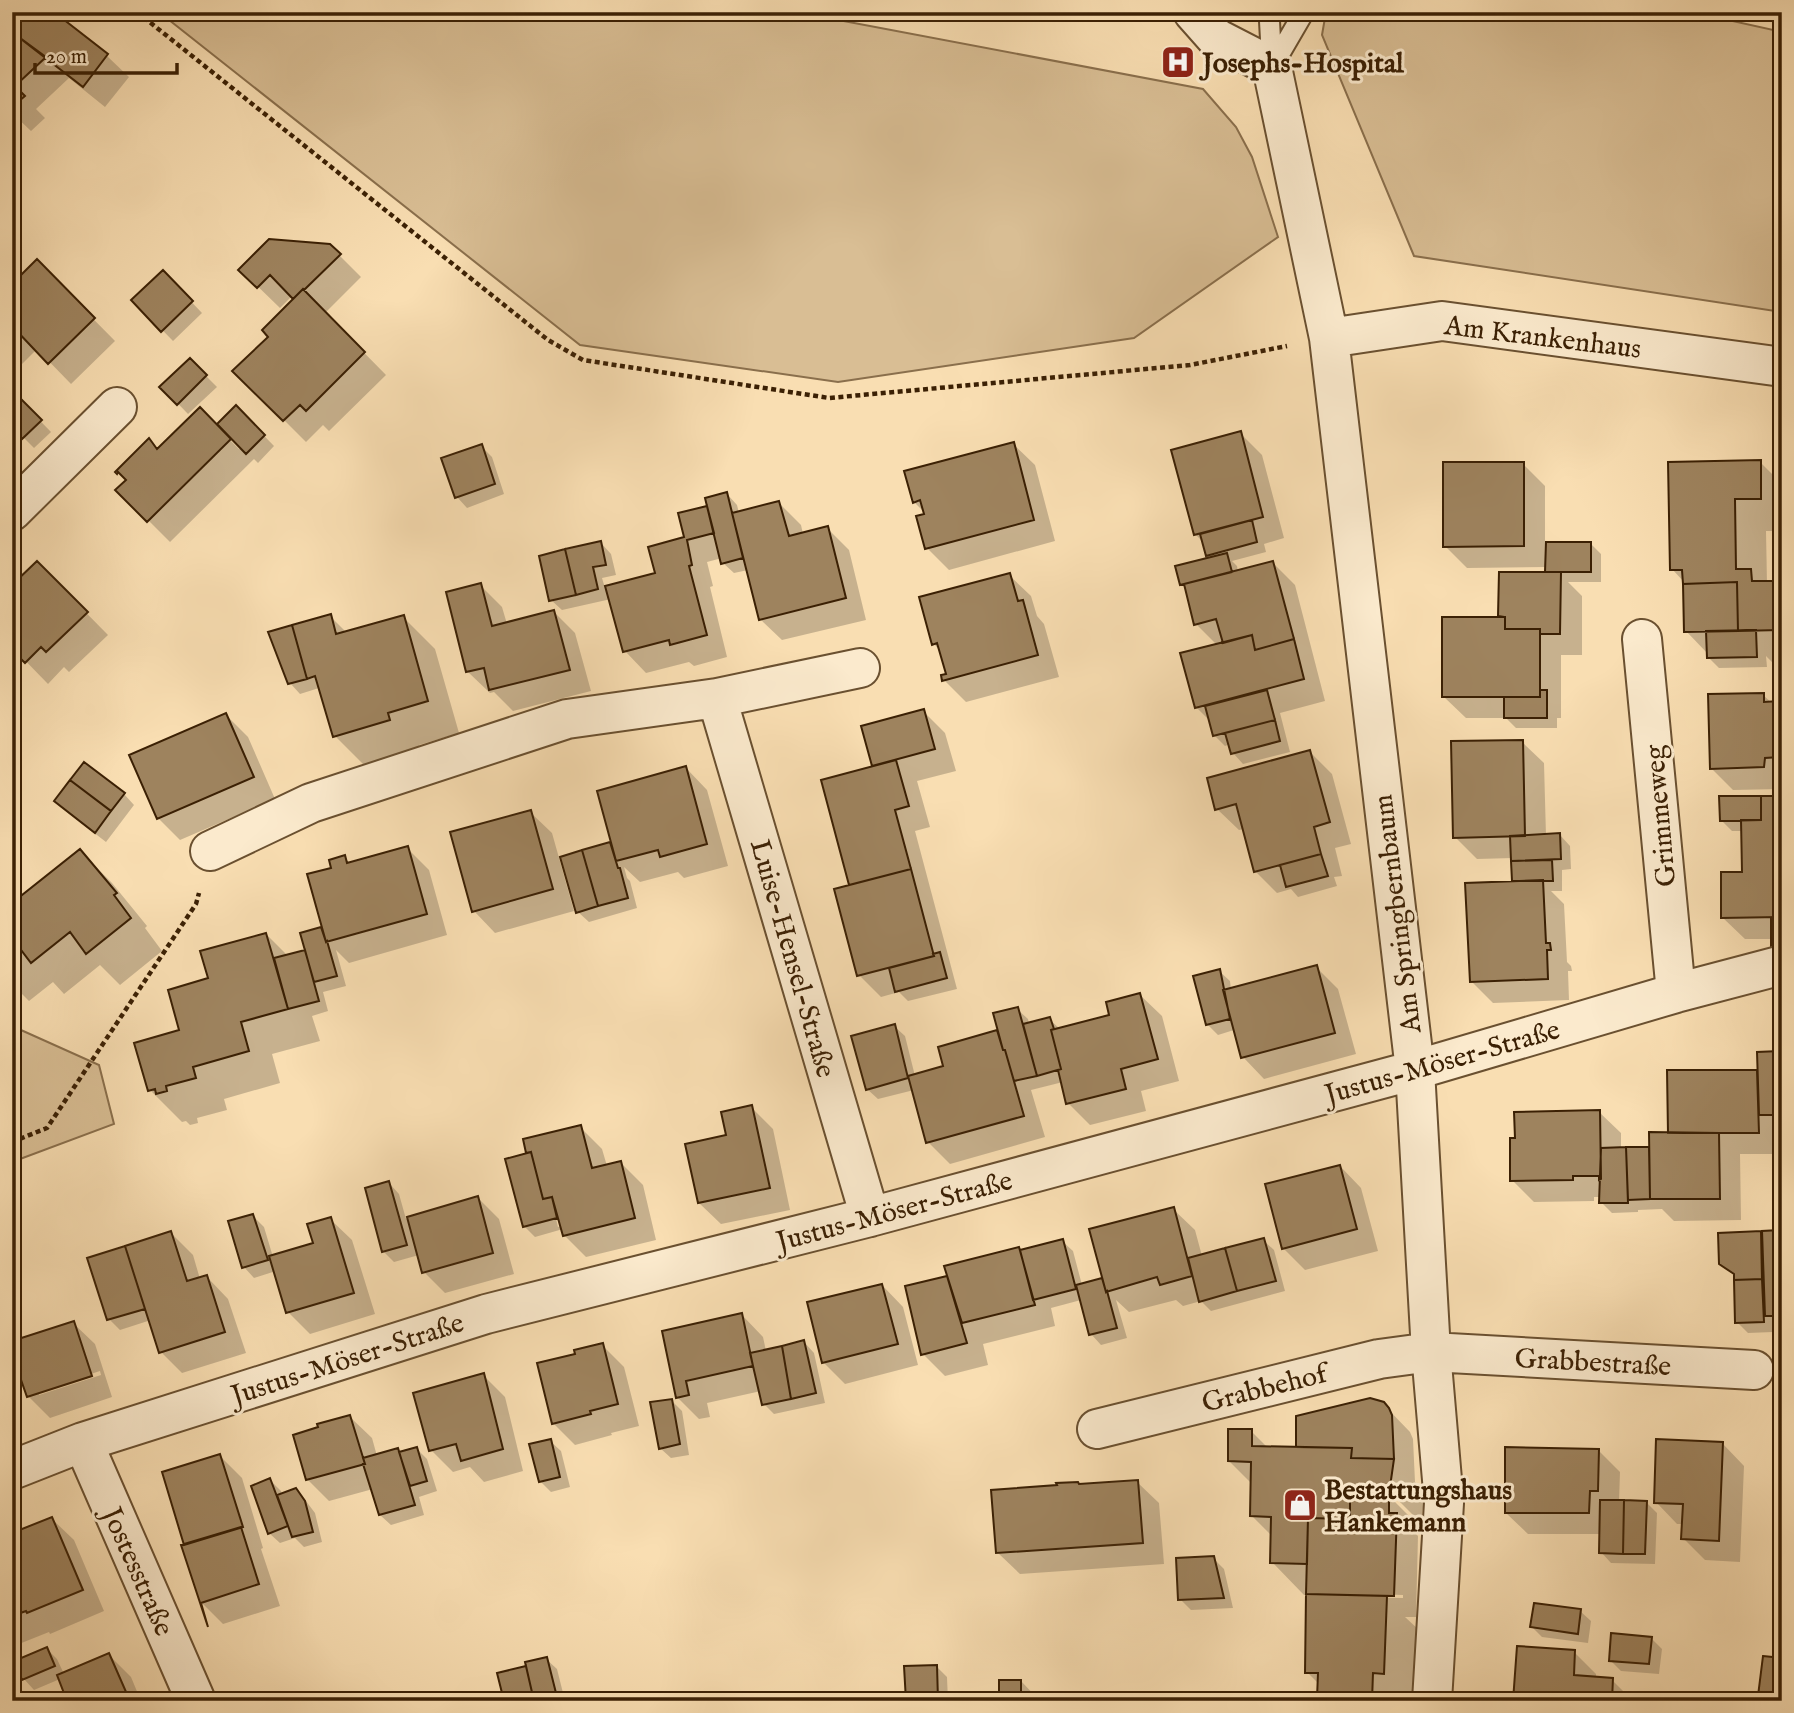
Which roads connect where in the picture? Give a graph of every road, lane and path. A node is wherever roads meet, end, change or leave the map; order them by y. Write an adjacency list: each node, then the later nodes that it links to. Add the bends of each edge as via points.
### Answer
1 (137, 12): 6 (path, via 548,340 583,360 829,398 1190,365)
2 (1193, 12): 5 (street, via 1216,38)
3 (1269, 12): 5 (lane)
4 (1304, 12): 5 (lane)
5 (1272, 67): 6 (street)
6 (1329, 338): 7 (street, Am Krankenhaus, via 1442,321); 16 (street, Am Springbernbaum)
7 (1782, 368)
8 (117, 407): 9 (street)
9 (12, 511)
10 (1642, 639): 15 (street, Grimmeweg)
11 (859, 668): 12 (street)
12 (717, 698): 13 (street, via 567,719 311,803); 18 (street, Luise-Hensel-Straße)
13 (210, 852): 17 (path, via 196,904 47,1128)
14 (1782, 965): 15 (street, Justus-Möser-Straße)
15 (1675, 993): 16 (street, Justus-Möser-Straße)
16 (1415, 1070): 18 (street, Justus-Möser-Straße); 19 (street, Am Springbernbaum)
17 (12, 1142)
18 (870, 1217): 22 (street, Justus-Möser-Straße, via 485,1314)
19 (1432, 1352): 20 (street, Grabbestraße); 21 (street, Grabbehof, via 1379,1359); 25 (street, Am Springbernbaum, via 1444,1503)
20 (1754, 1370)
21 (1097, 1429)
22 (83, 1442): 23 (street, Justus-Möser-Straße); 24 (street, Jostesstraße)
23 (12, 1470)
24 (196, 1701)
25 (1432, 1701)

